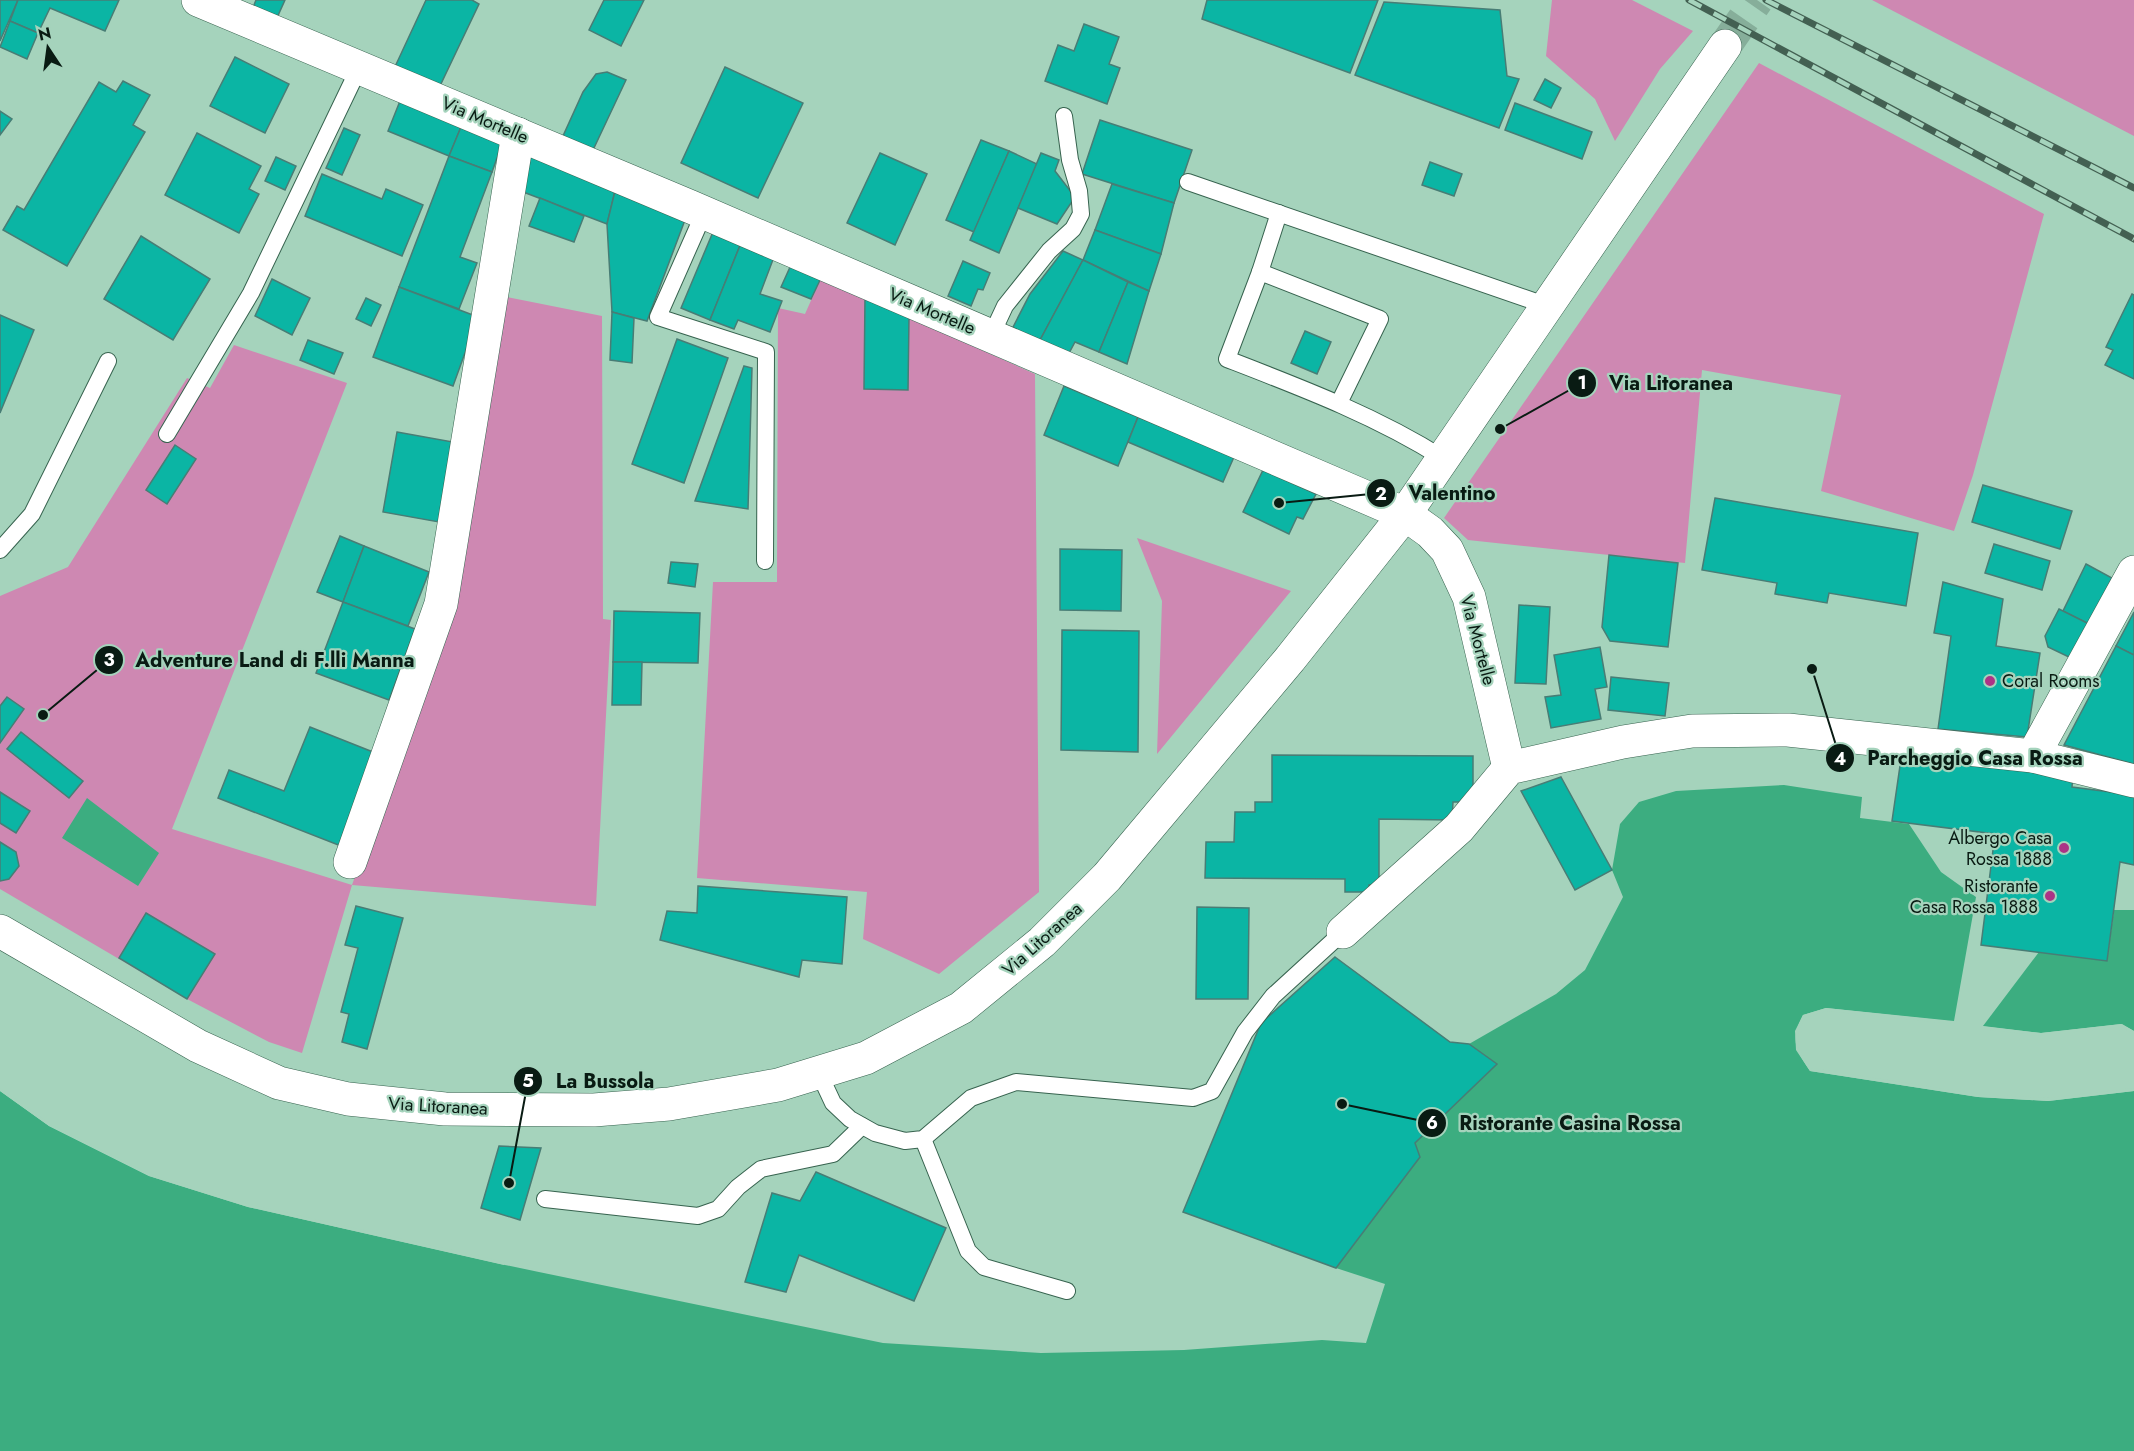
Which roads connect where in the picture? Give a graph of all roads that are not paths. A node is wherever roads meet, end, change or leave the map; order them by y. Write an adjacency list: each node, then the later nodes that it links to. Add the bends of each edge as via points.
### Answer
1 (198, 0): 3 (street, Via Mortelle)
2 (1725, 46): 10 (street, Via Litoranea)
3 (359, 68): 5 (street, Via Mortelle); 14 (lane, via 251,293)
4 (1064, 116): 11 (lane, via 1081,214 1073,229 1049,250 1005,306)
5 (518, 134): 7 (street, Via Mortelle); 23 (street, via 441,604)
6 (1188, 182): 8 (lane)
7 (704, 213): 11 (street, Via Mortelle); 18 (lane, via 658,317 766,352)
8 (1279, 213): 9 (lane); 10 (lane)
9 (1260, 272): 13 (lane, via 1227,359); 13 (lane, via 1380,319)
10 (1548, 306): 15 (street, Via Litoranea)
11 (991, 336): 16 (street, Via Mortelle)
12 (108, 361): 17 (lane, via 32,514)
13 (1339, 403): 15 (lane)
14 (167, 434)
15 (1444, 459): 16 (street, Via Litoranea)
16 (1405, 514): 21 (street, Via Mortelle, via 1431,532 1446,550 1469,597); 26 (street, Via Litoranea, via 1107,877 1042,942 961,1008 866,1058)
17 (0, 550)
18 (765, 561)
19 (2134, 572): 20 (street)
20 (2033, 756): 21 (street, via 1788,730 1692,731); 22 (street)
21 (1509, 768): 25 (street, via 1459,828)
22 (2134, 781)
23 (350, 861)
24 (0, 931): 26 (street, Via Litoranea, via 198,1046 279,1083 348,1099 445,1109 594,1110 669,1104 778,1085)
25 (1343, 932): 28 (lane, via 1273,996 1245,1032 1212,1091 1193,1098 1016,1082 971,1098)
26 (819, 1073): 27 (lane, via 833,1103)
27 (862, 1126): 28 (lane, via 905,1141); 29 (lane, via 833,1154 761,1169 718,1209 698,1216)
28 (923, 1139): 30 (lane, via 969,1251 984,1267)
29 (545, 1199)
30 (1067, 1291)

